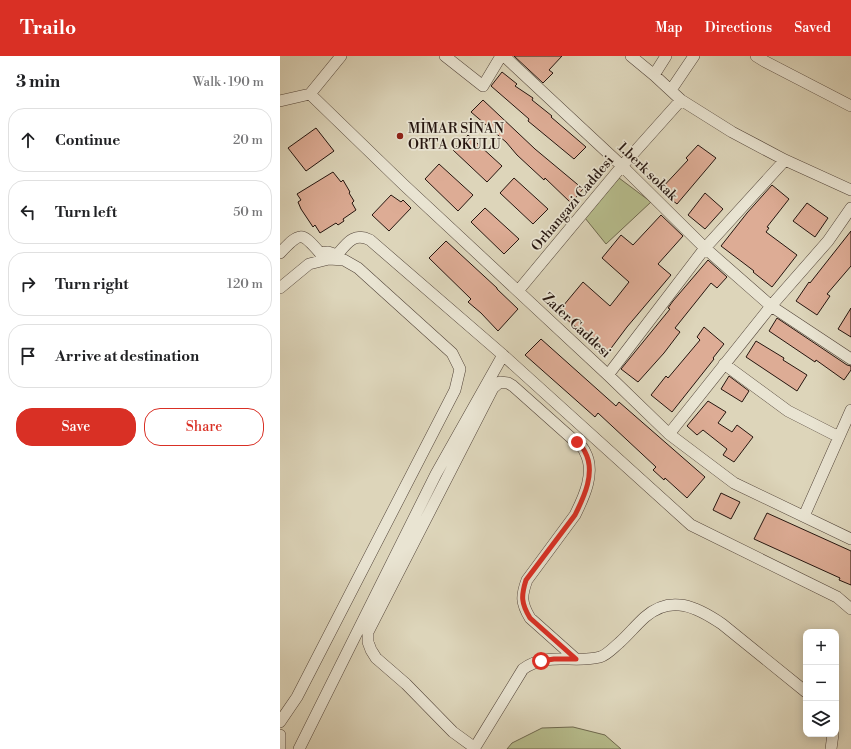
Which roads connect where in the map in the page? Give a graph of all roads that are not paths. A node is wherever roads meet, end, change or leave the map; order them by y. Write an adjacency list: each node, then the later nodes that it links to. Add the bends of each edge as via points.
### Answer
1 (341, 56): 11 (street)
2 (445, 56): 3 (street, via 483,86)
3 (501, 56)
4 (504, 56): 16 (street, 1.berk sokak)
5 (631, 56): 9 (street)
6 (666, 56): 9 (street)
7 (694, 56): 10 (street)
8 (756, 56): 14 (street)
9 (654, 75): 10 (street)
10 (671, 90): 12 (street)
11 (310, 94): 13 (street); 22 (street, Zafer Caddesi)
12 (681, 100): 15 (street); 16 (street, Orhangazi Caddesi)
13 (280, 101)
14 (851, 106)
15 (784, 160): 17 (street); 19 (street)
16 (622, 166): 19 (street, 1.berk sokak); 22 (street, Orhangazi Caddesi)
17 (851, 190)
18 (851, 208): 23 (street, via 828,241)
19 (705, 248): 23 (street, 1.berk sokak); 27 (street)
20 (280, 253): 24 (street, via 294,238 300,236 310,241 320,253 337,254 348,242 364,237)
21 (280, 288): 36 (street, via 309,264 329,259 344,260 358,268 452,353 460,369 455,390 297,697)
22 (518, 291): 27 (street, Zafer Caddesi)
23 (771, 306): 25 (street, 1.berk sokak); 26 (street)
24 (503, 355): 33 (street, via 690,525 837,597); 40 (street, via 436,474)
25 (851, 359)
26 (724, 364): 29 (street); 30 (street, via 788,411)
27 (608, 375): 29 (street, Zafer Caddesi)
28 (851, 410): 30 (street)
29 (669, 434): 31 (street, Zafer Caddesi, via 734,483)
30 (839, 437): 31 (street)
31 (804, 516): 32 (street, Zafer Caddesi)
32 (851, 539)
33 (851, 609)
34 (576, 659): 35 (street, via 600,657 658,607 675,604 692,607 709,616); 41 (street, via 541,661 523,669); 41 (street, via 530,618 522,601 526,580 575,515 581,503 589,476 589,463 585,451 577,442 513,386 500,382 492,388 368,632 368,642 376,658 406,684 453,732)
35 (803, 690)
36 (280, 722)
37 (280, 736): 39 (street)
38 (833, 737): 42 (street)
39 (280, 749)
40 (299, 749)
41 (475, 749)
42 (831, 749)

